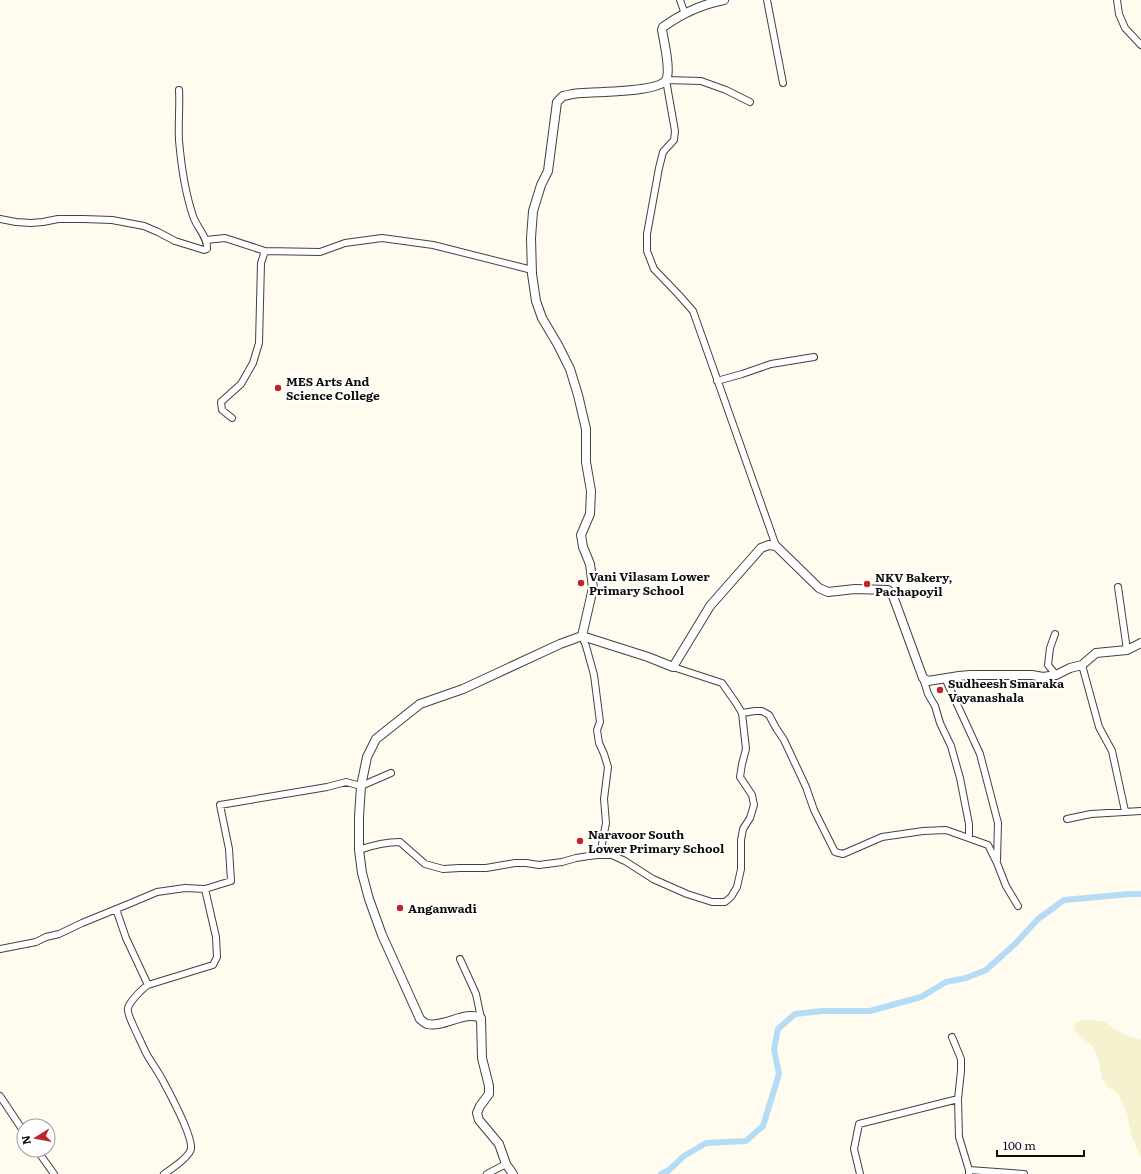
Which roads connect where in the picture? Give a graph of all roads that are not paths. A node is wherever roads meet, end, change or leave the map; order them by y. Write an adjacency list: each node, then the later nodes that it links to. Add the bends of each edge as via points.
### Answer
1 (680, 0): 5 (street)
2 (724, 0): 5 (street)
3 (767, 0): 8 (street)
4 (1117, 0): 6 (street, via 1125,28)
5 (685, 14): 7 (street, via 663,26 668,67)
6 (1141, 44)
7 (666, 80): 10 (street, via 701,80); 14 (street, via 647,88 563,96 557,102 548,171 533,211); 16 (street, via 675,131 674,140 663,152 659,168 647,251 654,270 693,311)
8 (783, 83)
9 (179, 90): 12 (street, via 182,164 193,218)
10 (750, 102)
11 (0, 219): 12 (street, via 31,223 58,219 112,220 144,226 175,241 204,250 207,250)
12 (206, 240): 13 (street, via 224,238)
13 (265, 251): 14 (street, via 320,252 346,243 382,238 433,245); 17 (street, via 261,263 259,342 253,363 241,384 221,402 222,410)
14 (532, 270): 21 (street, via 536,301 542,318 570,368 586,429 586,462 591,491 590,514 581,535 590,564 593,588)
15 (814, 357): 16 (street, via 771,364)
16 (717, 381): 18 (street)
17 (232, 418)
18 (776, 546): 25 (street, via 761,548 710,606); 27 (street, via 819,588 828,592 855,589 888,590 893,596)
19 (1118, 587): 23 (street)
20 (1055, 634): 26 (street, via 1048,664)
21 (582, 636): 25 (street); 31 (street, via 463,689 420,704 376,739 367,757); 37 (street, via 594,675 600,722 597,730 608,767 604,799 606,823)
22 (1141, 643): 23 (street)
23 (1127, 650): 24 (street, via 1096,653)
24 (1082, 665): 26 (street); 32 (street, via 1099,727 1112,751)
25 (673, 667): 29 (street, via 722,683)
26 (1056, 675): 28 (street, via 970,675)
27 (923, 678): 28 (street, via 928,681); 35 (street, via 951,746 969,824)
28 (945, 678): 38 (street, via 980,754 998,823)
29 (742, 713): 35 (street, via 762,711 769,715 784,740 835,852 843,854 882,837 923,831 946,830); 37 (street, via 746,749 740,777 752,795 754,805 743,829 738,887 731,897 725,902 702,899 653,879 619,858)
30 (391, 774): 31 (street)
31 (361, 786): 36 (street); 39 (street, via 346,782 220,805 229,849 231,881)
32 (1125, 811): 33 (street); 34 (street)
33 (1141, 811)
34 (1068, 819)
35 (969, 838): 38 (street, via 988,845)
36 (359, 850): 37 (street, via 389,842 400,842 424,864 443,869 486,868 526,863 539,865); 45 (street, via 369,899 382,935 420,1019 426,1024 435,1024 466,1017)
37 (601, 855)
38 (997, 863): 40 (street, via 1006,886)
39 (205, 889): 41 (street, via 185,888 157,892); 44 (street, via 216,937 217,957 213,964)
40 (1018, 906)
41 (116, 909): 42 (street, via 60,934); 44 (street, via 126,938)
42 (0, 949)
43 (460, 959): 45 (street, via 476,994)
44 (148, 985): 54 (street, via 140,991 128,1008 128,1014 176,1108 188,1134 191,1150)
45 (481, 1018): 51 (street, via 482,1058 489,1094 477,1113 479,1120 499,1144)
46 (952, 1037): 48 (street, via 961,1059)
47 (0, 1096): 49 (street)
48 (958, 1099): 52 (street, via 960,1137); 57 (street, via 859,1124 854,1149)
49 (16, 1120)
50 (43, 1158): 53 (street)
51 (506, 1164): 55 (street); 56 (street)
52 (969, 1172): 58 (street)
53 (54, 1174)
54 (164, 1174)
55 (487, 1174)
56 (513, 1174)
57 (860, 1174)
58 (1024, 1174)

